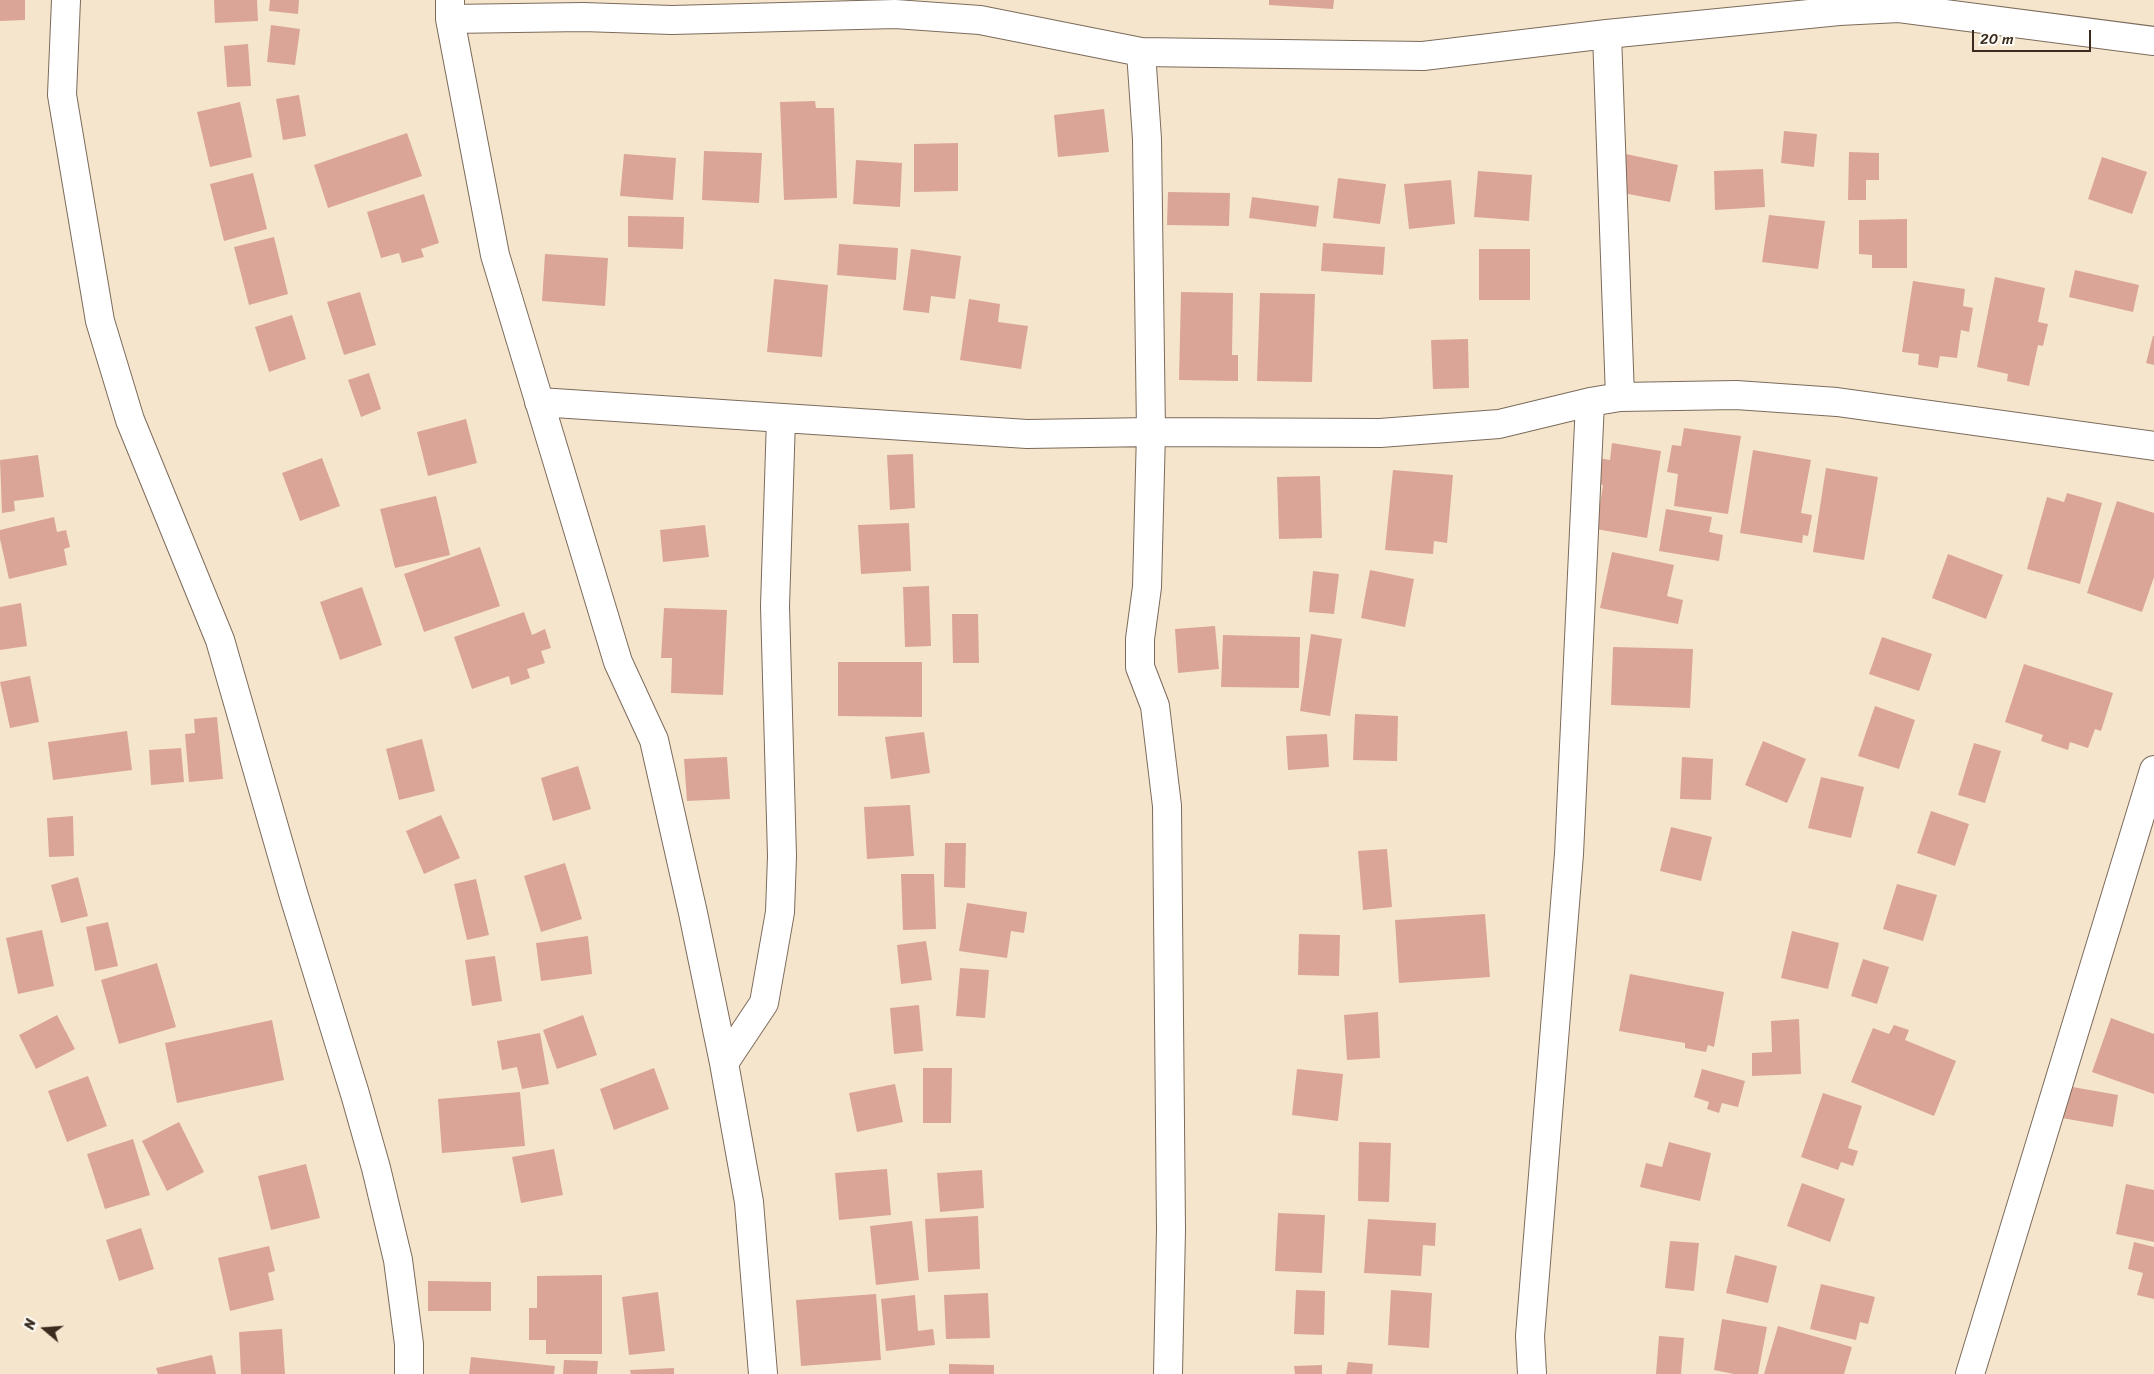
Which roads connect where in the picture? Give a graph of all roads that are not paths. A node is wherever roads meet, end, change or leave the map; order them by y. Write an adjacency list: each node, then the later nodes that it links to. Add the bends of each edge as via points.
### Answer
1 (66, 0): 14 (street, via 62,95 100,321 130,420 220,640 355,1094 398,1260 409,1344)
2 (450, 10): 5 (street, via 672,20 895,14 980,20); 7 (street, via 495,255)
3 (1607, 34): 4 (street, via 1899,8); 5 (street, via 1423,56); 6 (street)
4 (2154, 41)
5 (1141, 52): 10 (street, via 1147,139)
6 (1620, 396): 8 (street); 11 (street, via 1736,396 1838,402)
7 (539, 402): 9 (street); 13 (street, via 618,662 654,740)
8 (1590, 402): 10 (street, via 1499,424 1390,432); 17 (street, via 1569,854 1530,1336)
9 (781, 419): 10 (street, via 1027,434); 13 (street, via 775,606 782,856 780,912 764,1003)
10 (1151, 432): 16 (street, via 1147,587 1140,667 1155,706 1167,806 1171,1220)
11 (2154, 446)
12 (2154, 770): 18 (street)
13 (724, 1063): 15 (street, via 749,1202)
14 (409, 1374)
15 (764, 1374)
16 (1168, 1374)
17 (1532, 1374)
18 (1970, 1374)

